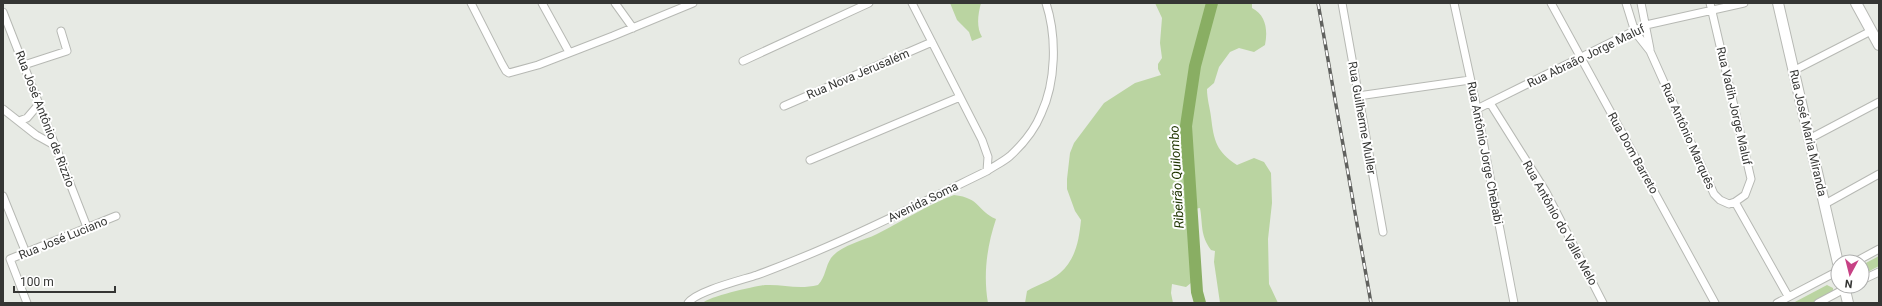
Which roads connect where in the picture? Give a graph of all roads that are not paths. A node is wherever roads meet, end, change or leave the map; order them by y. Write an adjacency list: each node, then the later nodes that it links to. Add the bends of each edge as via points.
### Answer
1 (470, 3): 27 (street, via 509,73 538,65)
2 (542, 3): 27 (street)
3 (615, 3): 20 (street)
4 (694, 3): 16 (street)
5 (870, 3): 29 (street)
6 (912, 3): 24 (street)
7 (1046, 3): 45 (street, Avenida Soma, via 1053,53 1045,104 1032,130 1021,143 1009,156)
8 (1342, 3): 33 (street, Rua Guilherme Muller)
9 (1454, 3): 32 (street, Rua Antônio Jorge Chebabi)
10 (1551, 3): 28 (street, Rua Dom Barreto)
11 (1626, 3): 23 (street, Rua Antônio Marquês)
12 (1641, 3): 19 (street)
13 (1744, 3): 17 (street, Rua Abraão Jorge Maluf)
14 (1778, 3): 31 (main road, Rua José Maria Miranda)
15 (1856, 3): 22 (main road)
16 (680, 6): 20 (street)
17 (1711, 6): 19 (street, Rua Abraão Jorge Maluf); 48 (street, Rua Vadih Jorge Maluf, via 1751,179 1745,196)
18 (3, 12): 30 (street, Rua José Antônio de Rizzio)
19 (1646, 25): 23 (street, Rua Abraão Jorge Maluf); 26 (street)
20 (633, 28): 27 (street)
21 (61, 31): 30 (street, via 67,50)
22 (1871, 31): 25 (main road); 31 (street)
23 (1635, 32): 26 (street, Rua Antônio Marquês); 28 (street, Rua Abraão Jorge Maluf)
24 (932, 42): 34 (street); 38 (street, Rua Nova Jerusalém)
25 (1879, 45)
26 (1650, 51): 48 (street, Rua Antônio Marquês, via 1714,194 1729,204)
27 (569, 52)
28 (1582, 58): 37 (street, Rua Abraão Jorge Maluf); 64 (street, Rua Dom Barreto)
29 (743, 61)
30 (24, 64): 36 (street, Rua José Antônio de Rizzio)
31 (1793, 71): 42 (main road, Rua José Maria Miranda)
32 (1470, 80): 33 (street); 40 (street, Rua Antônio Jorge Chebabi)
33 (1358, 96): 52 (street, Rua Guilherme Muller)
34 (960, 97): 44 (street); 45 (street, via 982,140 988,157)
35 (1879, 102): 42 (street)
36 (39, 104): 41 (street, via 31,114); 43 (street, Rua José Antônio de Rizzio)
37 (1490, 104): 40 (street, Rua Abraão Jorge Maluf); 63 (street, Rua Antônio do Valle Melo, via 1546,192)
38 (784, 106)
39 (3, 109): 41 (street)
40 (1477, 109): 62 (street, Rua Antônio Jorge Chebabi)
41 (19, 122): 43 (street)
42 (1809, 139): 49 (main road, Rua José Maria Miranda)
43 (54, 145): 51 (street, Rua José Antônio de Rizzio)
44 (810, 160)
45 (987, 171): 61 (street, Avenida Soma, via 813,254 698,294)
46 (1879, 174): 49 (street)
47 (3, 196): 54 (street)
48 (1735, 202): 59 (street)
49 (1824, 204): 55 (main road, Rua José Maria Miranda)
50 (116, 216): 51 (street, Rua José Luciano)
51 (87, 227): 54 (street, Rua José Luciano)
52 (1382, 232)
53 (1879, 249): 56 (street)
54 (26, 253): 60 (street, Rua José Luciano, via 10,259)
55 (1836, 254)
56 (1870, 254)
57 (1830, 275): 59 (street)
58 (1834, 294): 66 (street)
59 (1788, 296): 65 (street)
60 (28, 303)
61 (688, 303)
62 (1514, 303)
63 (1604, 303)
64 (1715, 303)
65 (1777, 303)
66 (1818, 303)

